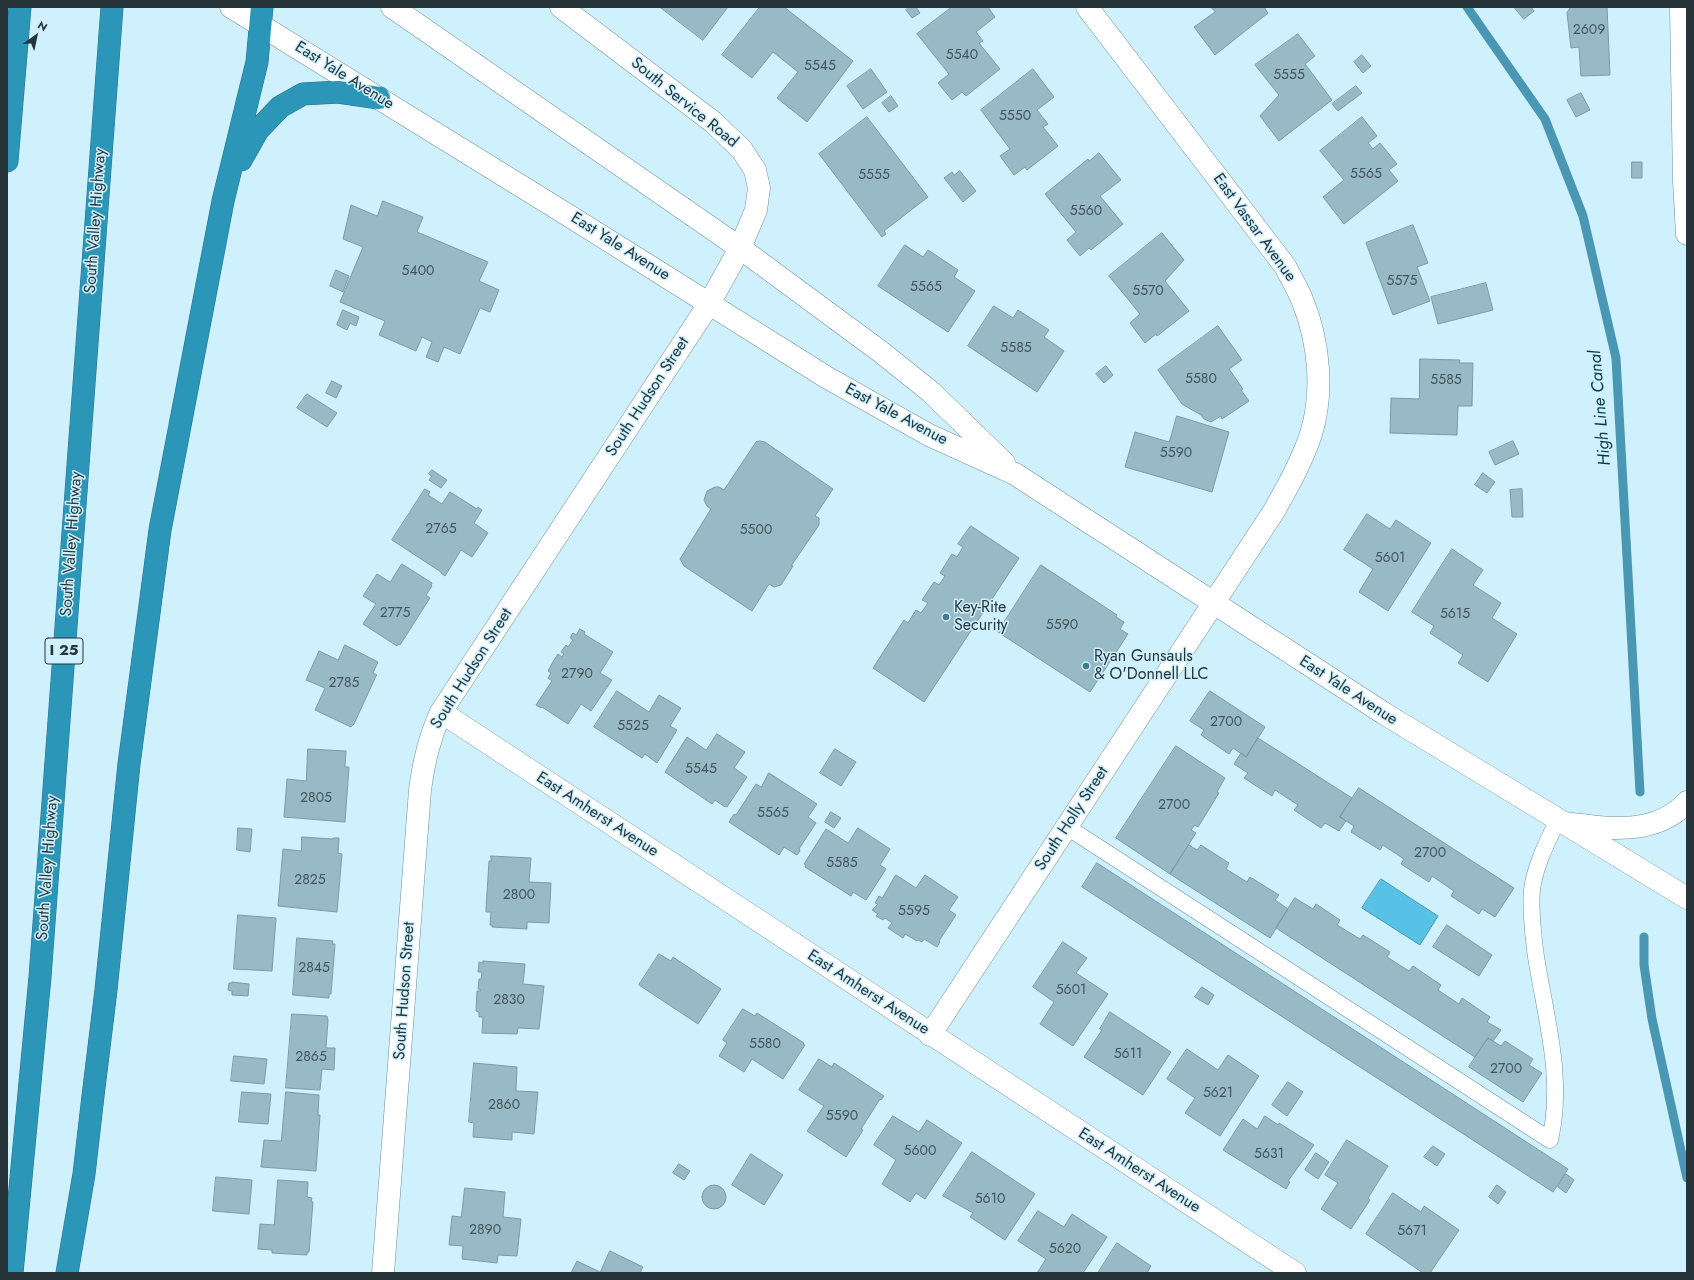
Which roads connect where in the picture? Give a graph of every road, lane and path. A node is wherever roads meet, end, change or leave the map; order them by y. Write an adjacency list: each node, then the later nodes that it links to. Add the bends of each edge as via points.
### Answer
1 (20, 7): 10 (highway)
2 (112, 7): 23 (highway, South Valley Highway / I 25, via 40,977)
3 (231, 7): 8 (street, East Yale Avenue)
4 (392, 7): 13 (street, East Yale Avenue)
5 (561, 7): 13 (street, South Service Road, via 706,118 742,150 755,170 759,188 756,210)
6 (1088, 7): 16 (street, East Vassar Avenue, via 1285,266 1304,302 1314,336 1318,393 1311,434 1300,463 1281,497)
7 (1681, 7): 12 (street)
8 (261, 16): 9 (street, East Yale Avenue); 11 (highway, via 257,62)
9 (379, 98): 11 (highway, via 338,92 303,94 280,107 258,130); 14 (street, East Yale Avenue)
10 (7, 161)
11 (223, 201): 24 (highway, via 160,530 129,764 84,1174)
12 (1687, 234)
13 (740, 248): 14 (street, South Hudson Street); 15 (street, East Yale Avenue, via 912,377 950,409)
14 (709, 304): 15 (street, East Yale Avenue, via 900,420); 17 (street, South Hudson Street)
15 (1015, 474): 16 (street, East Yale Avenue)
16 (1213, 604): 19 (street, East Yale Avenue, via 1385,714); 20 (street, South Holly Street)
17 (441, 712): 22 (street, East Amherst Avenue); 25 (street, South Hudson Street, via 431,734 420,790)
18 (1687, 802): 19 (street, via 1662,821 1634,828 1616,829)
19 (1562, 821): 20 (lane, via 1537,868 1531,902 1537,960 1555,1068 1556,1101 1550,1140); 21 (street, East Yale Avenue)
20 (1067, 827): 22 (street, South Holly Street)
21 (1687, 898)
22 (930, 1035): 26 (street, East Amherst Avenue)
23 (12, 1273)
24 (67, 1273)
25 (383, 1273)
26 (1295, 1273)

